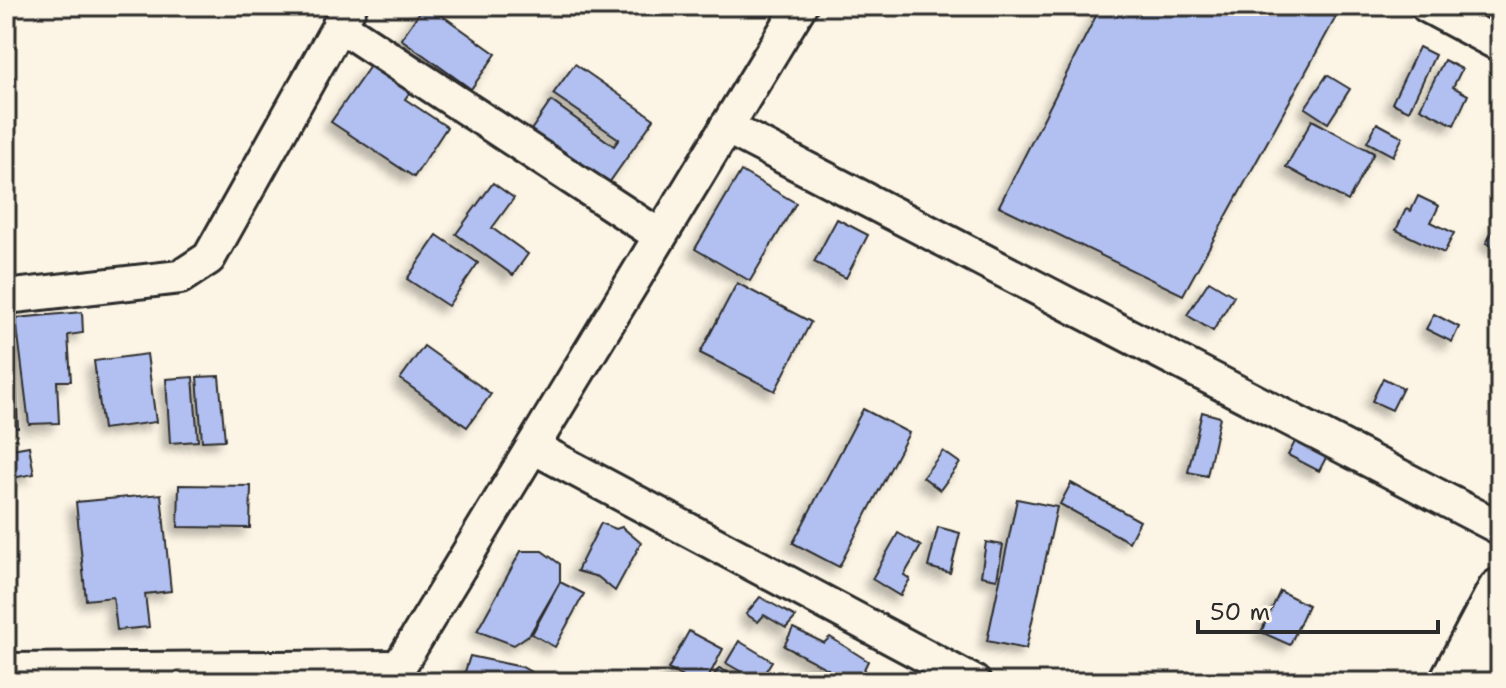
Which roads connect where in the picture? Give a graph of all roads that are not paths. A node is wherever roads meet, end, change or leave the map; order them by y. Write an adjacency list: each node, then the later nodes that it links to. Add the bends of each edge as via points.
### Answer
1 (800, 6): 5 (street)
2 (1427, 6): 4 (street)
3 (345, 15): 6 (street); 7 (street, via 209,258 180,277)
4 (1500, 45)
5 (726, 127): 6 (street); 9 (street)
6 (660, 236): 8 (street)
7 (6, 297)
8 (533, 447): 13 (street); 14 (street)
9 (1500, 528)
10 (1500, 591): 16 (main road)
11 (1500, 667): 17 (main road)
12 (6, 670): 14 (street)
13 (924, 671): 15 (street)
14 (398, 675)
15 (974, 682)
16 (1452, 682)
17 (1491, 682)

